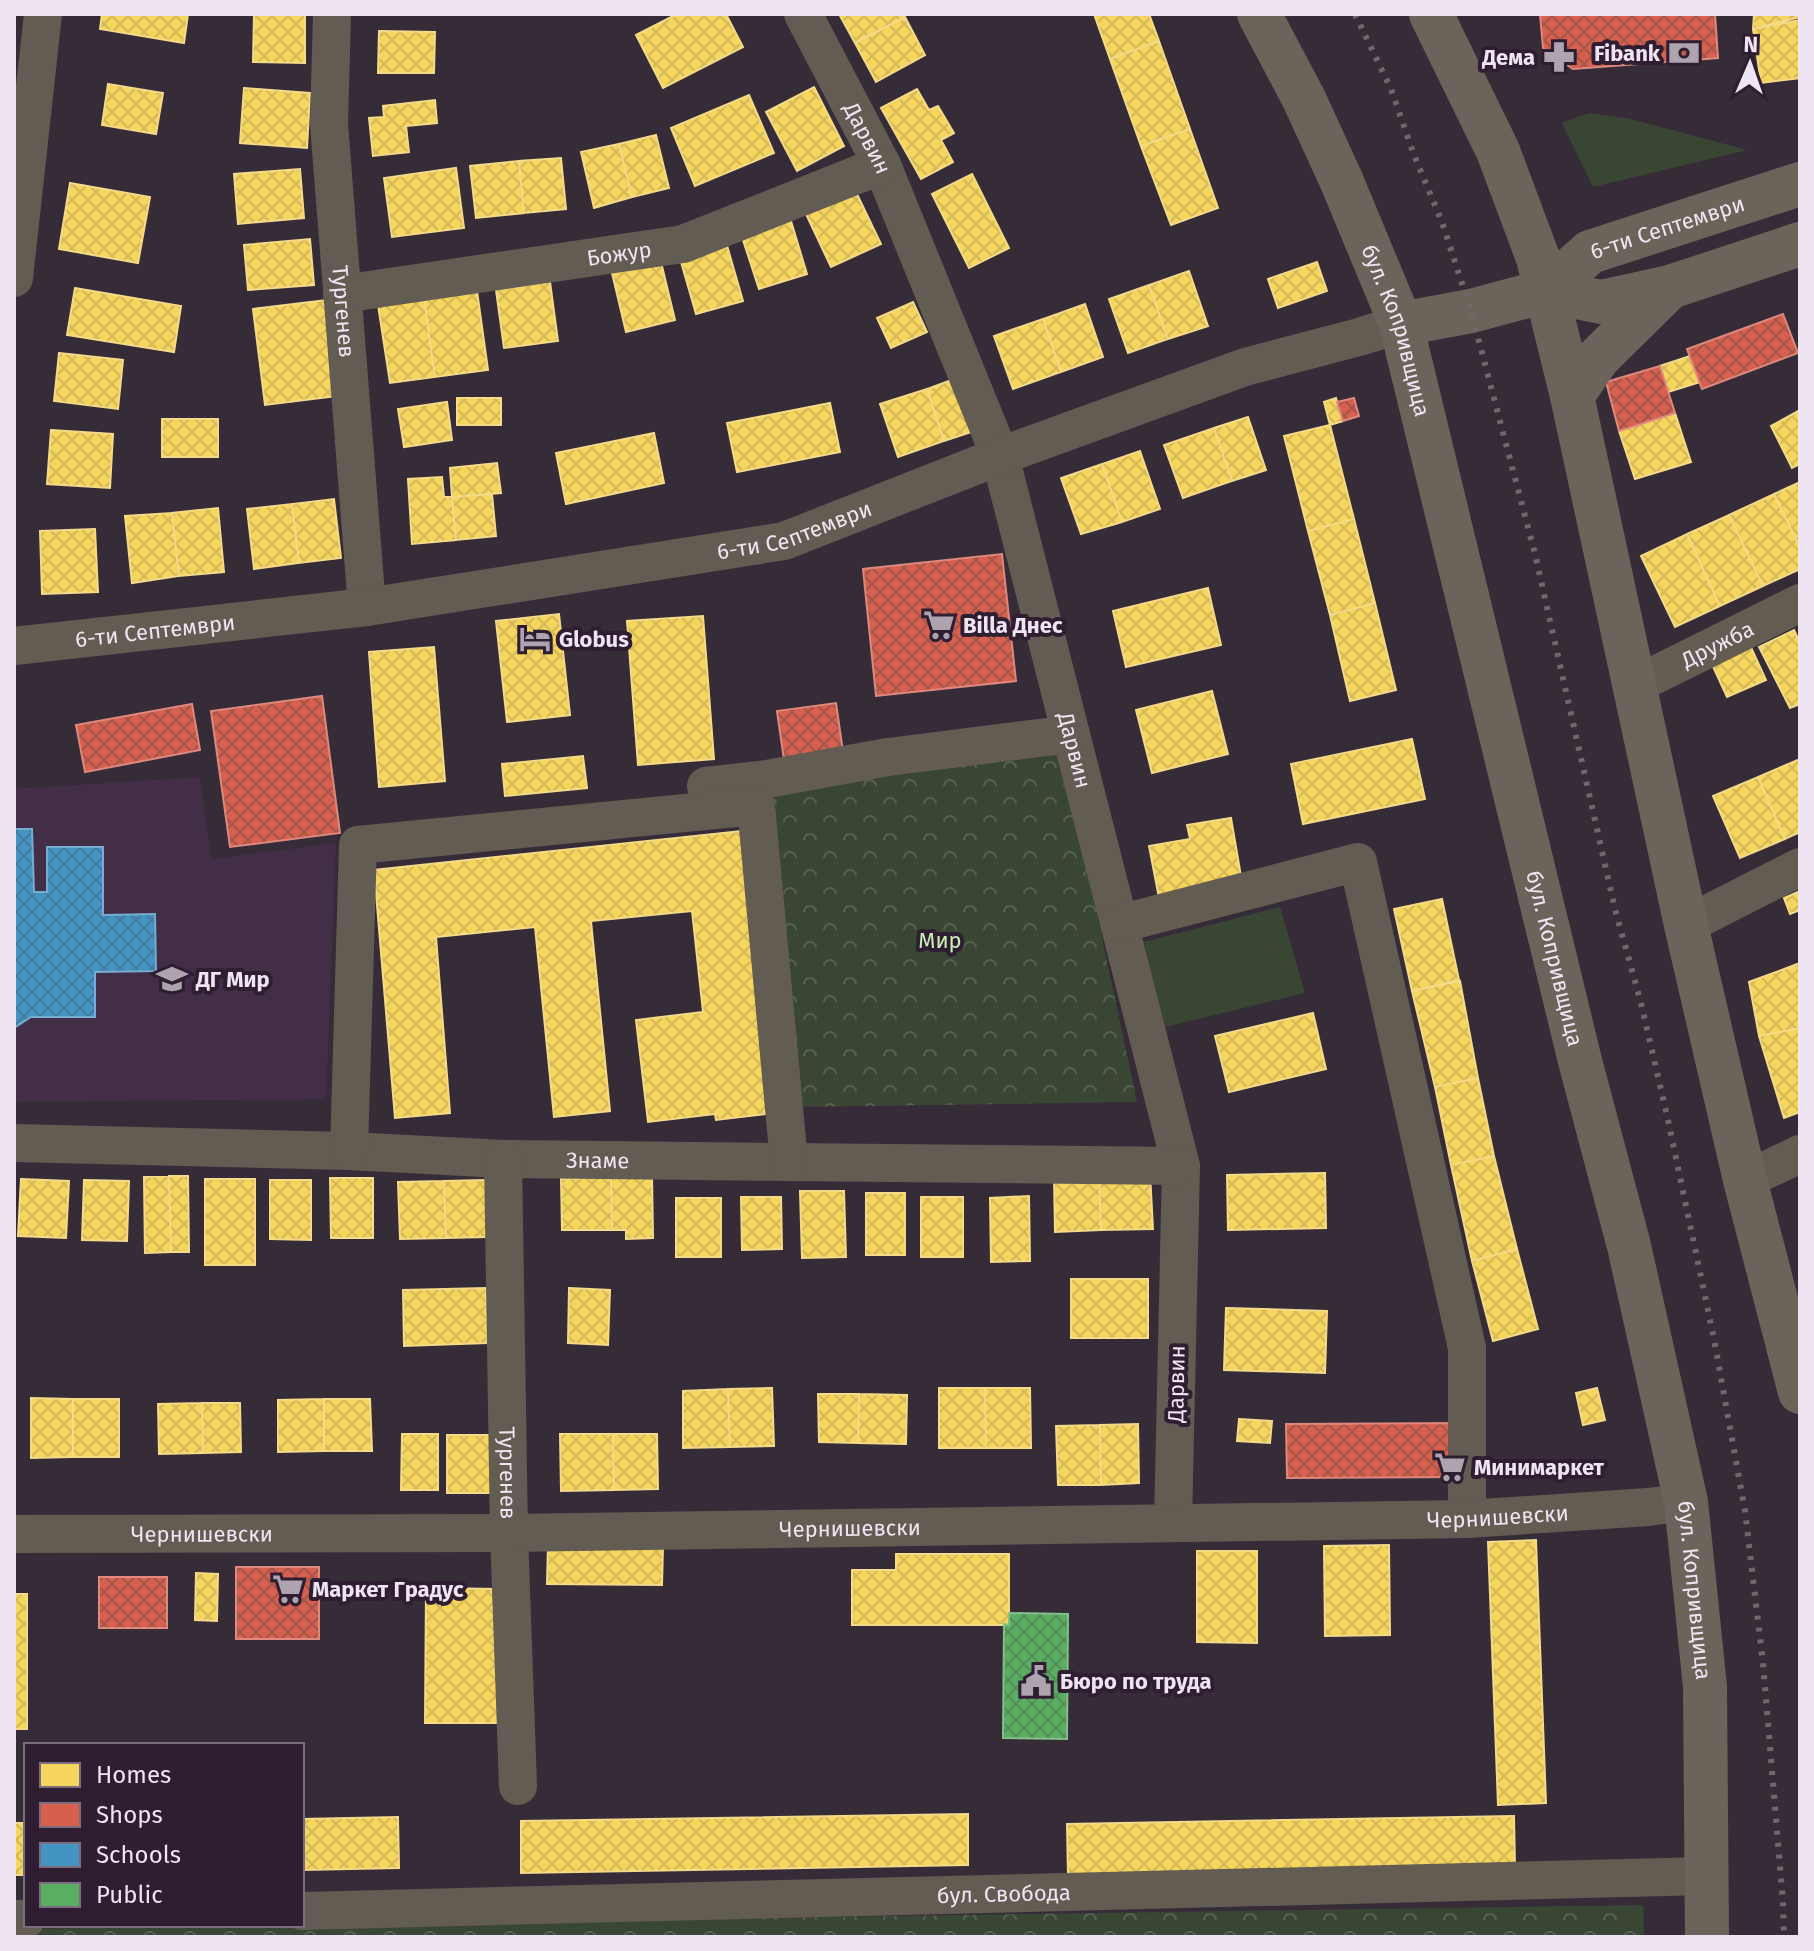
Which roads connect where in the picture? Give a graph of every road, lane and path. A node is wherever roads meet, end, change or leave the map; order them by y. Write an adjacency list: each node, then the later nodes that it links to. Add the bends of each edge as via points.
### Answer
1 (43, 14): 9 (street)
2 (332, 14): 12 (street, Тургенев, via 329,124)
3 (803, 14): 6 (street, Дарвин)
4 (1259, 14): 13 (main road, бул. Копривщица, via 1304,99)
5 (1431, 14): 11 (main road, via 1498,151)
6 (882, 165): 12 (street, Божур, via 683,244); 15 (street, Дарвин)
7 (1800, 184): 11 (main road, 6-ти Септември, via 1590,252)
8 (1800, 244): 10 (main road, 6-ти Септември)
9 (14, 278)
10 (1670, 287): 11 (main road, 6-ти Септември, via 1601,302); 14 (main road, via 1598,358)
11 (1546, 291): 13 (main road, 6-ти Септември); 14 (main road)
12 (342, 294): 17 (street, Тургенев)
13 (1401, 324): 15 (street, 6-ти Септември, via 1245,367); 33 (main road, бул. Копривщица, via 1629,1246)
14 (1572, 396): 19 (main road)
15 (1000, 456): 17 (street, 6-ти Септември, via 784,541); 20 (street, Дарвин)
16 (1800, 603): 19 (street, Дружба)
17 (367, 607): 18 (street, 6-ти Септември)
18 (14, 646)
19 (1635, 685): 24 (main road)
20 (1071, 734): 21 (street, via 888,757 767,779); 23 (street, Дарвин)
21 (379, 823)
22 (1800, 867): 24 (street)
23 (1119, 924): 30 (street, Дарвин); 34 (street, via 1358,862 1467,1348)
24 (1686, 925): 31 (main road)
25 (14, 1143): 26 (street, Знаме)
26 (349, 1151): 28 (street, Знаме); 29 (street, via 358,845 756,806)
27 (1800, 1154): 31 (street)
28 (503, 1159): 29 (street, Знаме); 36 (street, Тургенев)
29 (789, 1162): 30 (street, Знаме)
30 (1181, 1166): 35 (street, Дарвин)
31 (1745, 1180): 32 (main road)
32 (1800, 1392)
33 (1686, 1502): 34 (street, Чернишевски); 39 (main road, бул. Копривщица, via 1705,1687)
34 (1467, 1519): 35 (street, Чернишевски)
35 (1173, 1523): 36 (street, Чернишевски)
36 (509, 1533): 37 (street, Чернишевски); 38 (street, Тургенев)
37 (14, 1534)
38 (518, 1786)
39 (1707, 1876): 40 (street, бул. Свобода); 41 (main road, бул. Копривщица)
40 (304, 1911)
41 (1707, 1937)

